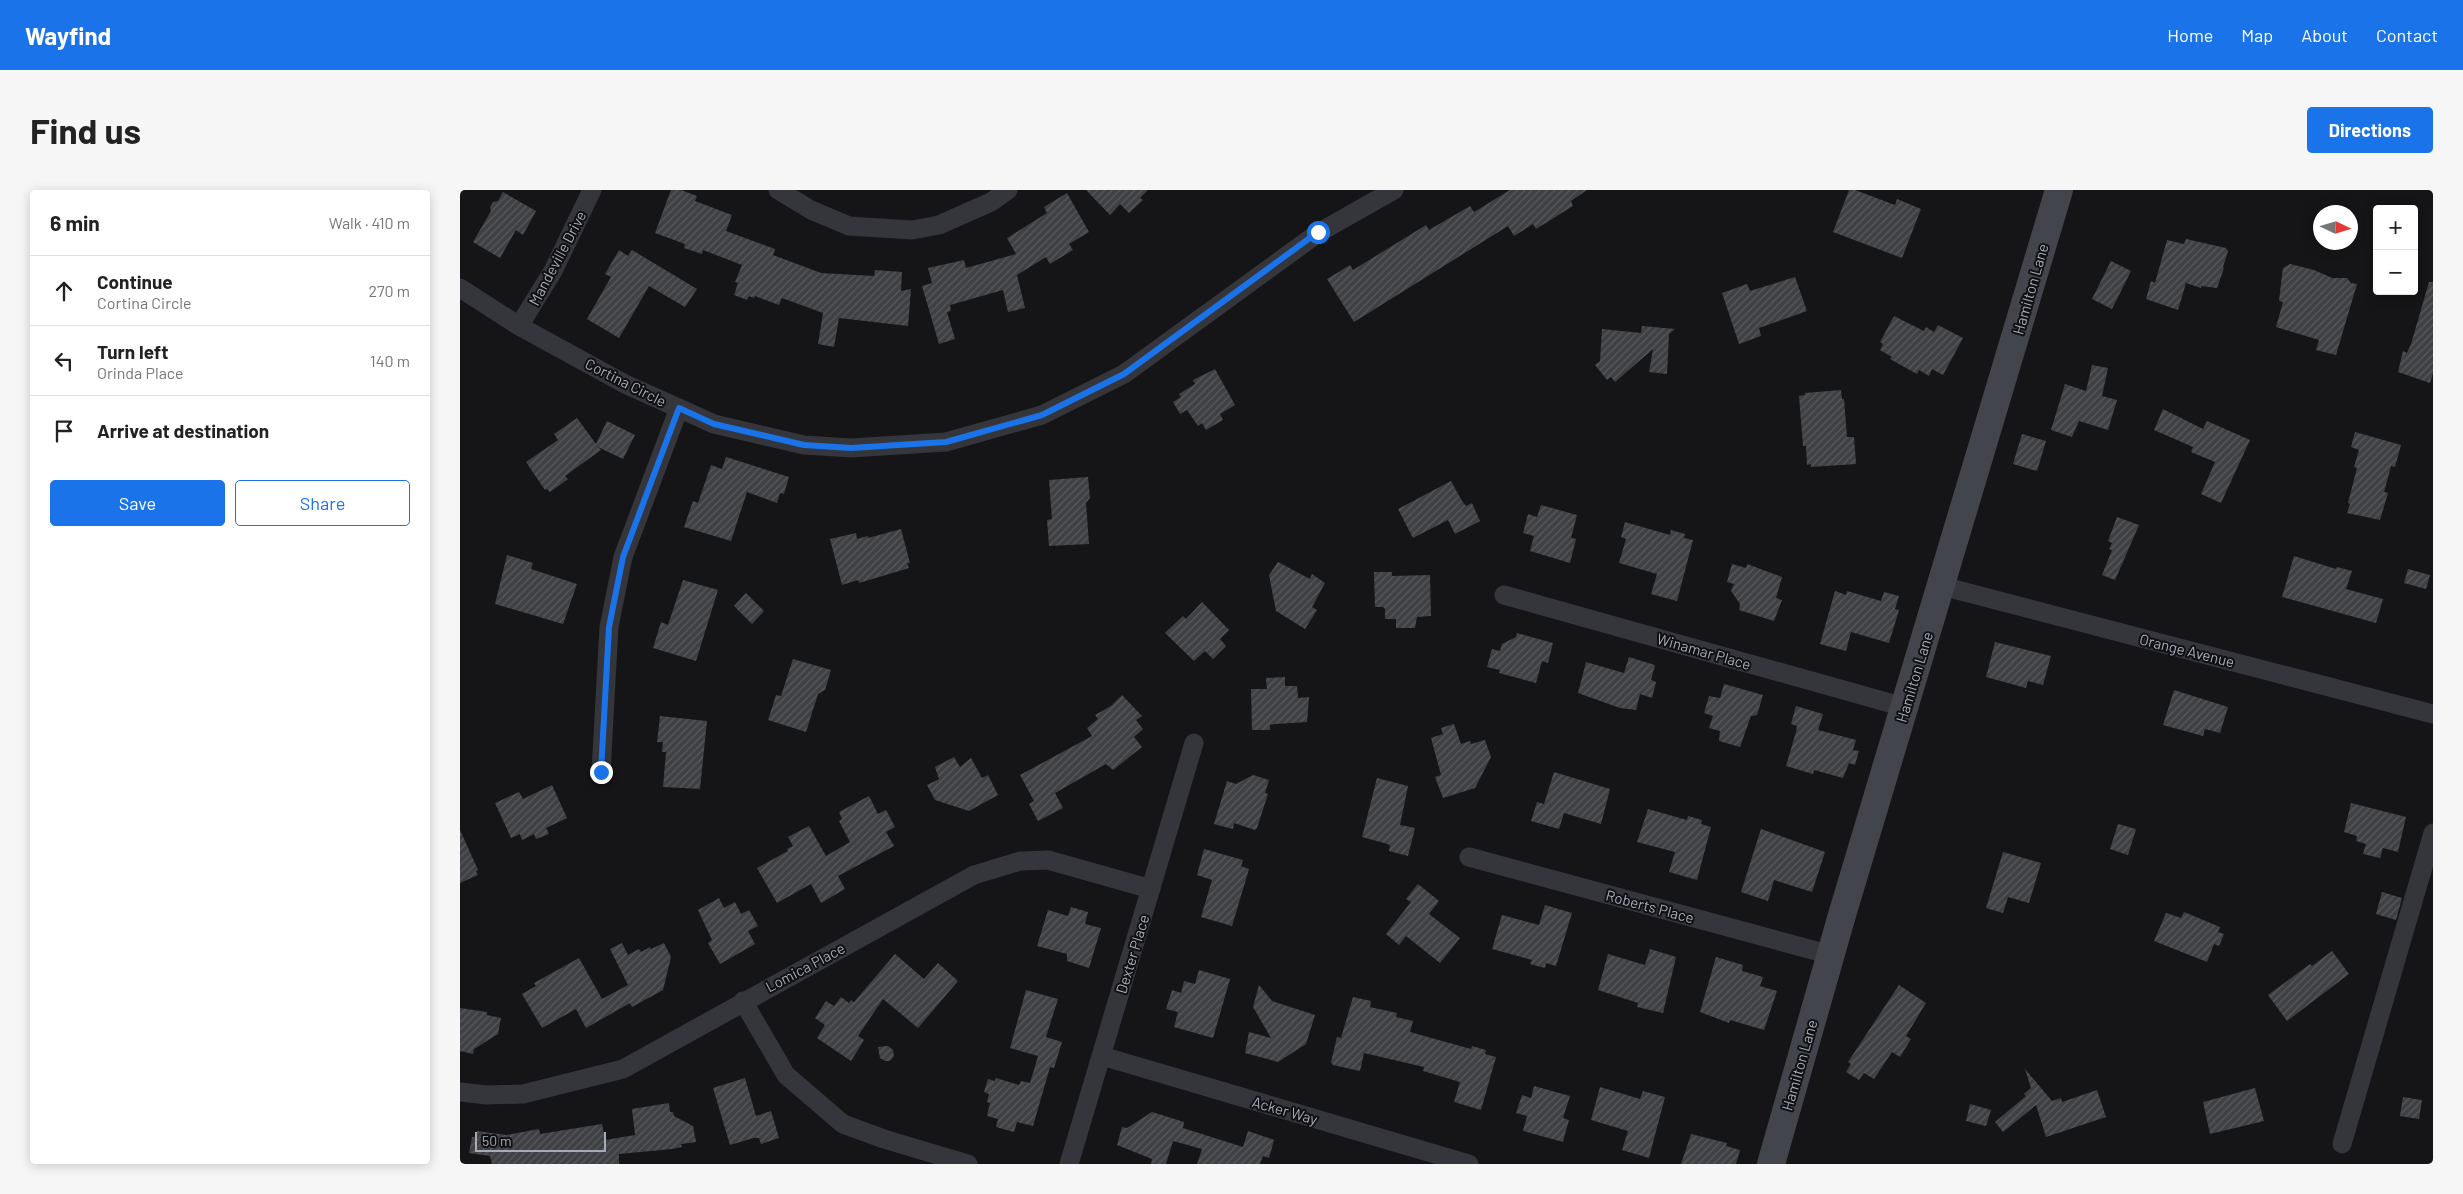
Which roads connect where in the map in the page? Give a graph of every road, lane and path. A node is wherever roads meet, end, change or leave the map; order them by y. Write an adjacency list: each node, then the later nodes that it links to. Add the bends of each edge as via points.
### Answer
1 (592, 190): 8 (street, Mandeville Drive, via 553,271)
2 (778, 190): 3 (street, via 811,210 849,226 912,230 939,225 992,202)
3 (1008, 190)
4 (1394, 190): 6 (street, Cortina Circle)
5 (2059, 190): 10 (street, Hamilton Lane)
6 (1363, 198): 9 (street, Cortina Circle, via 1124,374 1042,415 946,442 851,448 804,445 714,424)
7 (460, 288): 8 (street, Cortina Circle)
8 (519, 326): 9 (street, Cortina Circle, via 625,384)
9 (679, 408): 15 (street, via 623,557 609,627)
10 (1942, 586): 12 (street, Hamilton Lane); 13 (street, Orange Avenue)
11 (1504, 595): 12 (street, Winamar Place)
12 (1904, 707): 19 (street, Hamilton Lane)
13 (2433, 714)
14 (1194, 743): 18 (street, Dexter Place)
15 (601, 772)
16 (2433, 833): 23 (street)
17 (1469, 857): 19 (street, Roberts Place)
18 (1151, 889): 20 (street, Lomica Place, via 1048,860 1020,861 974,875); 21 (street, Dexter Place)
19 (1831, 955): 27 (street, Hamilton Lane)
20 (743, 1001): 22 (street, Lomica Place, via 623,1069 523,1094); 24 (street, via 786,1075 843,1124)
21 (1102, 1056): 25 (street, Dexter Place); 26 (street, Acker Way)
22 (460, 1092)
23 (2342, 1144)
24 (968, 1164)
25 (1069, 1164)
26 (1469, 1164)
27 (1771, 1164)

